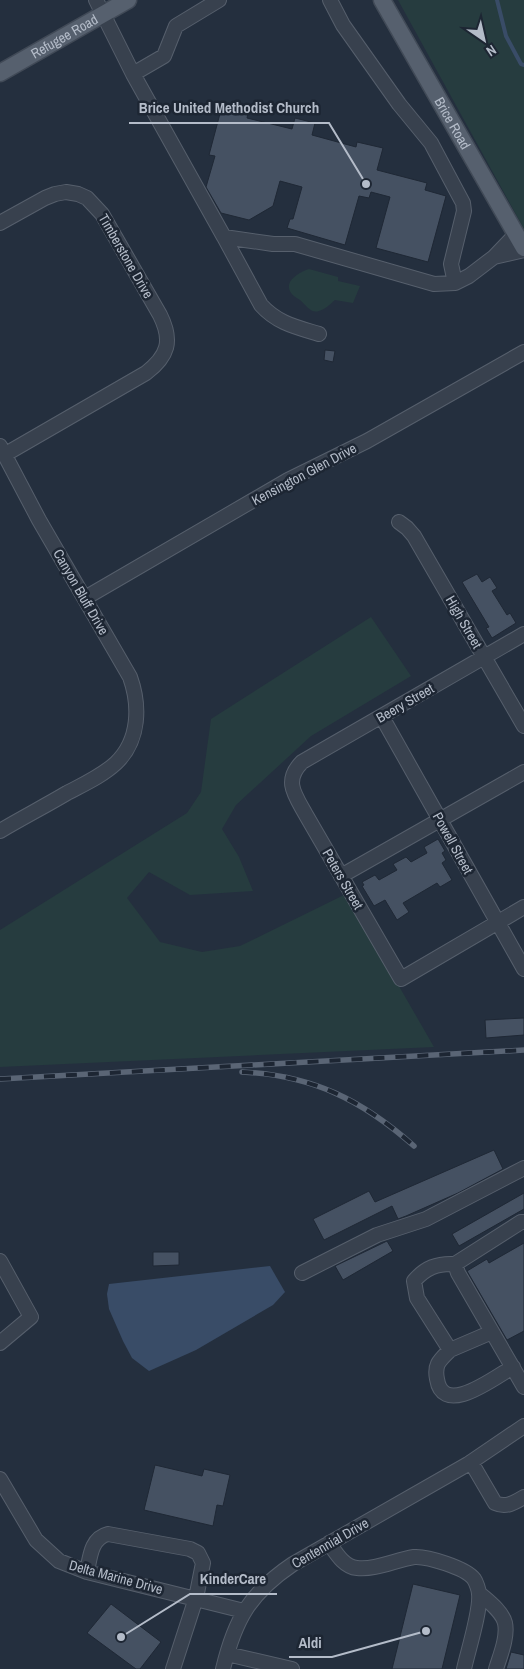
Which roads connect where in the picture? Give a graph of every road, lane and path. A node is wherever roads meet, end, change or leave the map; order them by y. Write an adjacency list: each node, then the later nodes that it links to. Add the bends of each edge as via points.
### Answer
1 (128, 0): 5 (main road, Refugee Road)
2 (220, 0): 7 (street, via 176,26 164,56)
3 (330, 0): 11 (street, via 343,25 431,143 464,203 451,264)
4 (382, 0): 10 (main road, Brice Road)
5 (100, 7): 6 (main road, Refugee Road); 7 (street)
6 (0, 74)
7 (133, 74): 9 (street)
8 (0, 223): 14 (street, Timberstone Drive, via 55,194 66,192 87,198 102,214 168,336 162,358 146,373)
9 (224, 237): 11 (street, via 295,244 434,284); 12 (street, via 265,310 288,324)
10 (521, 244): 11 (street, via 494,257)
11 (455, 283)
12 (319, 334)
13 (524, 352): 16 (street, Kensington Glen Drive, via 367,441 288,480)
14 (2, 450): 16 (street, Canyon Bluff Drive)
15 (399, 522): 18 (street, High Street, via 414,536)
16 (85, 598): 24 (street, Canyon Bluff Drive, via 136,693 136,727 130,744 118,761 101,774)
17 (524, 634): 18 (street, Beery Street)
18 (484, 657): 19 (street, Beery Street); 20 (street, High Street)
19 (382, 716): 22 (street, Beery Street, via 302,762); 23 (street, Powell Street)
20 (524, 726)
21 (524, 772): 23 (street)
22 (292, 778): 25 (street, Peters Street, via 294,794)
23 (440, 820): 25 (street); 27 (street, Powell Street)
24 (0, 831)
25 (341, 876): 27 (street, Peters Street, via 401,979)
26 (524, 907): 27 (street)
27 (498, 922): 28 (street, Powell Street)
28 (524, 969)
29 (524, 1168): 33 (street, via 426,1219 377,1235)
30 (524, 1222): 32 (street)
31 (0, 1261): 35 (street, via 32,1317)
32 (455, 1264): 34 (street); 36 (street, via 444,1263 422,1272 414,1281 417,1298)
33 (302, 1273)
34 (492, 1332): 36 (street); 37 (street)
35 (0, 1343)
36 (450, 1350): 37 (street, via 438,1361 436,1373 438,1388 454,1397 468,1393)
37 (513, 1367): 38 (street)
38 (524, 1387)
39 (524, 1426): 40 (street, Centennial Drive)
40 (471, 1462): 42 (street, via 495,1503 510,1505); 43 (street, Centennial Drive)
41 (2, 1485): 44 (street, Delta Marine Drive, via 47,1552 59,1562)
42 (524, 1497)
43 (329, 1543): 45 (street, via 345,1563 356,1568 415,1557 460,1569 474,1579); 47 (street, Centennial Drive, via 274,1576)
44 (87, 1572): 46 (street, Delta Marine Drive); 46 (street, via 93,1545 100,1536 108,1534 190,1549 203,1563)
45 (479, 1593): 52 (street); 53 (street, via 505,1622)
46 (196, 1598): 47 (street, Delta Marine Drive); 49 (street)
47 (244, 1611): 48 (street, Centennial Drive)
48 (227, 1654): 50 (street, Centennial Drive); 51 (street)
49 (173, 1669)
50 (223, 1669)
51 (292, 1669)
52 (464, 1669)
53 (496, 1669)

